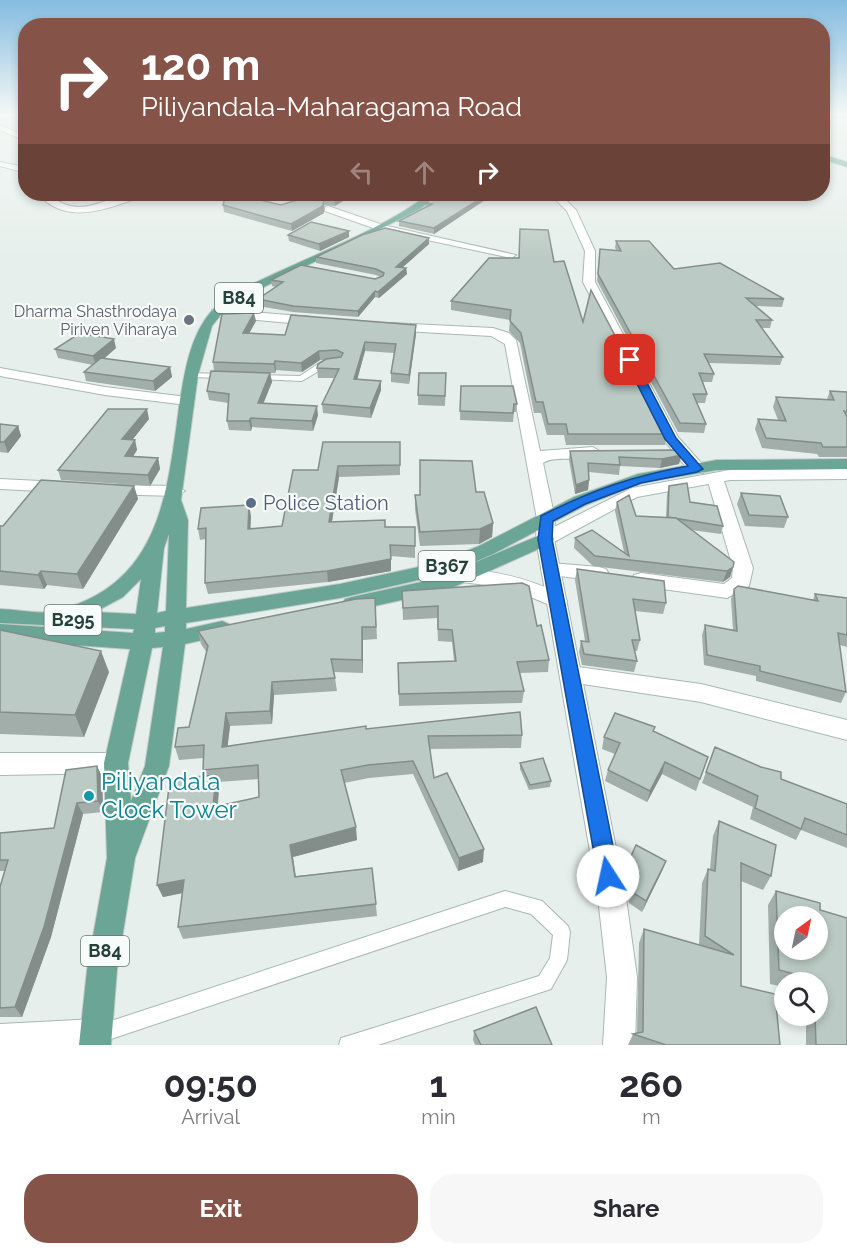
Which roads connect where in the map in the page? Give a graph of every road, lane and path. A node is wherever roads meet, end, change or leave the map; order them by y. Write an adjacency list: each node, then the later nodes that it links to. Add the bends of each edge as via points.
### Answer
1 (0, 164): 2 (street)
2 (18, 168)
3 (51, 201): 4 (street, via 88,212)
4 (120, 201)
5 (425, 201): 8 (main road, B84)
6 (562, 201): 23 (street, via 571,210 590,251 589,282 671,439)
7 (328, 209): 8 (street)
8 (380, 227): 9 (street); 10 (main road, B84)
9 (512, 255)
10 (298, 265): 11 (street); 12 (main road, B84)
11 (318, 269)
12 (216, 313): 13 (street); 17 (main road, B84, via 206,326)
13 (330, 322)
14 (377, 326): 24 (street, via 493,332 504,336 511,343)
15 (337, 363): 19 (lane, via 324,364 302,379)
16 (0, 372): 20 (street, via 105,391)
17 (191, 375): 18 (lane); 20 (main road, B84)
18 (235, 376)
19 (246, 377)
20 (187, 400): 32 (main road, B84)
21 (611, 452): 24 (street, via 557,452)
22 (662, 452): 23 (street)
23 (682, 452): 26 (street)
24 (534, 462): 33 (street)
25 (847, 464): 26 (main road, B367)
26 (697, 469): 33 (main road, B367, via 638,479 580,501)
27 (847, 474): 28 (street, B367)
28 (715, 478): 33 (street, B367, via 632,493); 35 (street, via 743,568 741,581 727,591)
29 (0, 484): 30 (street)
30 (72, 488)
31 (95, 489): 32 (street)
32 (174, 496): 34 (main road, B84); 40 (main road, B84, via 179,520)
33 (546, 529): 35 (street); 36 (main road, B367); 40 (main road, B367, via 442,568)
34 (155, 548): 39 (main road, via 133,579 112,596 86,609); 42 (main road, B84)
35 (551, 569): 37 (street)
36 (461, 576): 37 (street, via 506,579); 40 (main road, B367, via 440,585 347,605)
37 (557, 601): 43 (street)
38 (0, 616): 39 (main road, B295)
39 (40, 620): 42 (main road, B295)
40 (176, 628): 42 (main road); 47 (main road, B84, via 157,766)
41 (0, 632): 42 (main road, B295, via 106,641)
42 (145, 632): 45 (main road, B84)
43 (572, 675): 44 (street, via 701,693); 51 (street, via 612,898 622,977)
44 (847, 729)
45 (116, 763): 46 (street); 47 (main road, B84)
46 (0, 764)
47 (121, 858): 49 (main road, B84, via 102,970)
48 (0, 1040): 49 (street)
49 (96, 1040): 50 (lane, via 505,898 536,907 562,932 558,960 545,983)
50 (348, 1045)
51 (619, 1045)

